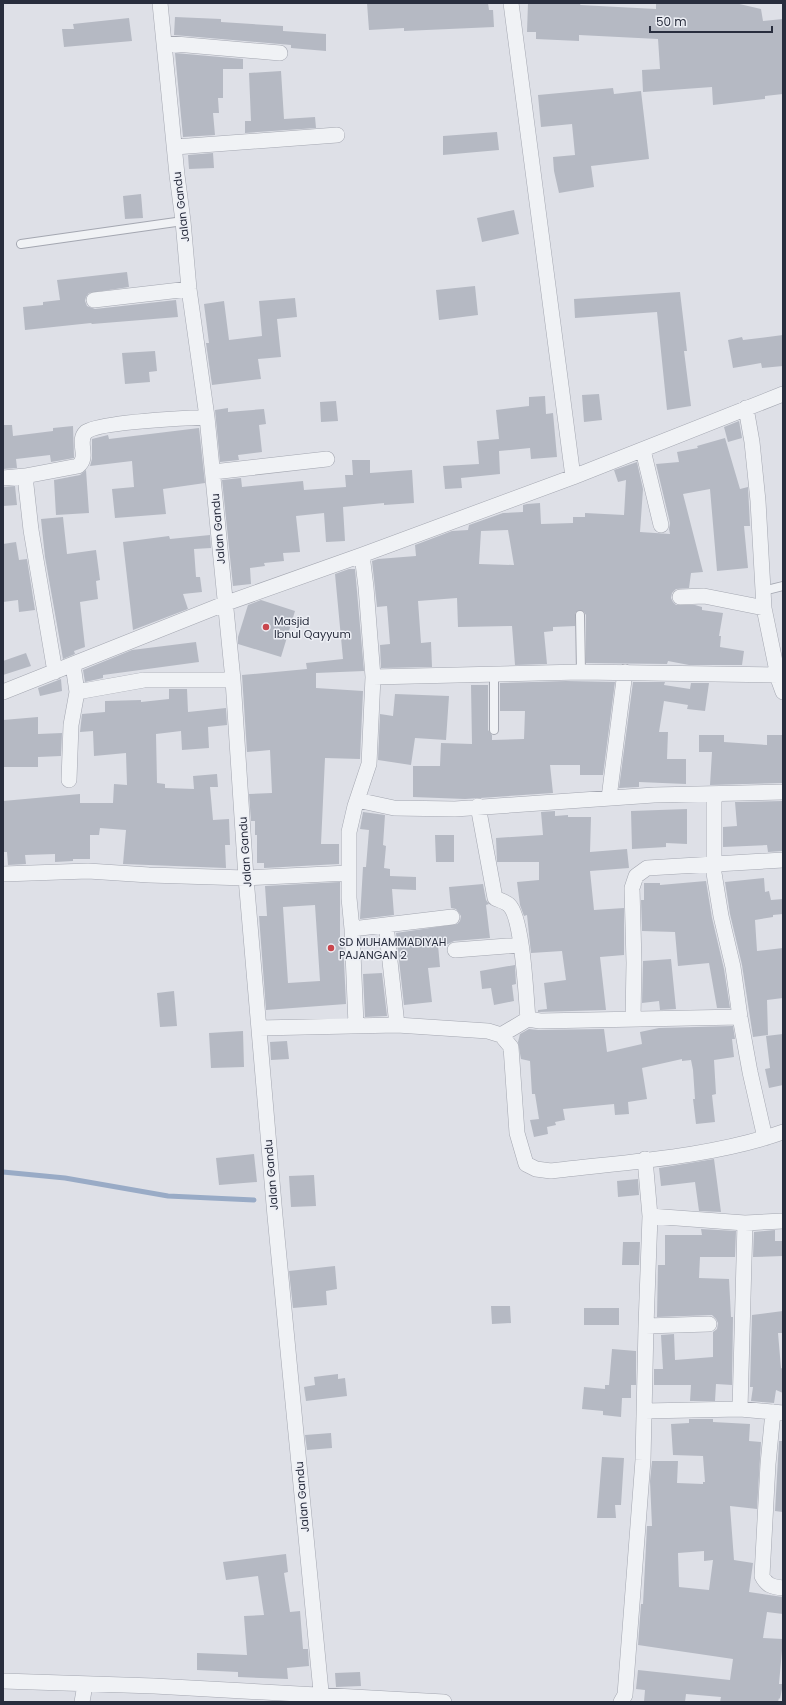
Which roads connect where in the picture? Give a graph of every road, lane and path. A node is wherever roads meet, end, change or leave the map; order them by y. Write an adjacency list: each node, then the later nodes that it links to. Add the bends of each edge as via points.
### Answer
1 (160, 3): 3 (street, Jalan Gandu)
2 (511, 3): 18 (street)
3 (164, 43): 4 (street); 6 (street, Jalan Gandu)
4 (280, 53)
5 (337, 134): 6 (street)
6 (175, 147): 7 (street, Jalan Gandu)
7 (183, 221): 8 (lane); 9 (street, Jalan Gandu)
8 (21, 244)
9 (189, 289): 10 (street); 13 (street, Jalan Gandu)
10 (94, 300)
11 (783, 394): 12 (street)
12 (746, 408): 14 (street); 23 (street, via 758,502)
13 (207, 417): 16 (street, Jalan Gandu); 17 (street, via 127,422 93,429 86,432 83,438 83,459 78,466)
14 (643, 450): 18 (street); 20 (street)
15 (327, 459): 16 (street)
16 (212, 472): 25 (street, Jalan Gandu)
17 (25, 476): 19 (street); 29 (street, via 31,530)
18 (573, 477): 21 (street)
19 (3, 478)
20 (661, 525)
21 (362, 556): 25 (street); 34 (street)
22 (783, 586): 23 (lane)
23 (763, 590): 26 (street)
24 (680, 597): 26 (street, via 704,596)
25 (224, 604): 28 (street); 35 (street, Jalan Gandu)
26 (764, 608): 33 (street)
27 (580, 615): 30 (lane)
28 (73, 665): 29 (street); 37 (street)
29 (55, 672): 36 (street)
30 (580, 672): 31 (street); 32 (street)
31 (625, 672): 33 (street); 43 (street)
32 (494, 675): 34 (street); 39 (lane)
33 (778, 675): 38 (street)
34 (373, 677): 44 (street, via 369,764)
35 (233, 680): 37 (street, via 144,680); 50 (street, Jalan Gandu)
36 (3, 692)
37 (77, 692): 40 (street, via 71,725)
38 (783, 692)
39 (494, 730)
40 (69, 780)
41 (783, 792): 42 (street)
42 (714, 794): 43 (street); 47 (street)
43 (609, 798): 45 (street)
44 (357, 800): 45 (street, via 394,808 455,809); 48 (street, via 349,832)
45 (478, 806): 54 (street, via 495,898 509,906 516,918)
46 (783, 860): 47 (street)
47 (714, 865): 56 (street); 58 (street, via 647,868 636,876 632,888)
48 (350, 873): 50 (street); 53 (street)
49 (3, 874): 50 (street, via 88,871)
50 (246, 878): 61 (street, Jalan Gandu)
51 (452, 917): 52 (street)
52 (386, 925): 53 (street); 60 (street)
53 (352, 930): 59 (street)
54 (520, 945): 55 (street); 57 (street)
55 (455, 950)
56 (740, 1017): 58 (street); 64 (street)
57 (528, 1019): 58 (street); 62 (street)
58 (633, 1019)
59 (356, 1025): 60 (street); 61 (street)
60 (397, 1025): 62 (street, via 488,1031)
61 (260, 1028): 77 (street, Jalan Gandu, via 274,1216)
62 (501, 1035): 65 (street, via 511,1047 517,1133 526,1164 536,1169 551,1171)
63 (783, 1132): 64 (street)
64 (765, 1138): 65 (street, via 740,1145)
65 (645, 1159): 66 (street)
66 (650, 1216): 68 (street); 70 (street)
67 (783, 1221): 68 (street)
68 (745, 1223): 71 (street)
69 (709, 1324): 70 (street)
70 (646, 1326): 72 (street)
71 (740, 1409): 72 (street); 73 (street)
72 (645, 1411): 80 (street, via 644,1460 625,1695)
73 (778, 1412): 74 (street, via 768,1464 762,1576 766,1583 773,1587)
74 (783, 1588)
75 (3, 1681): 76 (street)
76 (84, 1685): 77 (street, via 154,1686); 78 (street)
77 (321, 1699): 79 (street)
78 (82, 1702)
79 (444, 1702)
80 (621, 1702)

